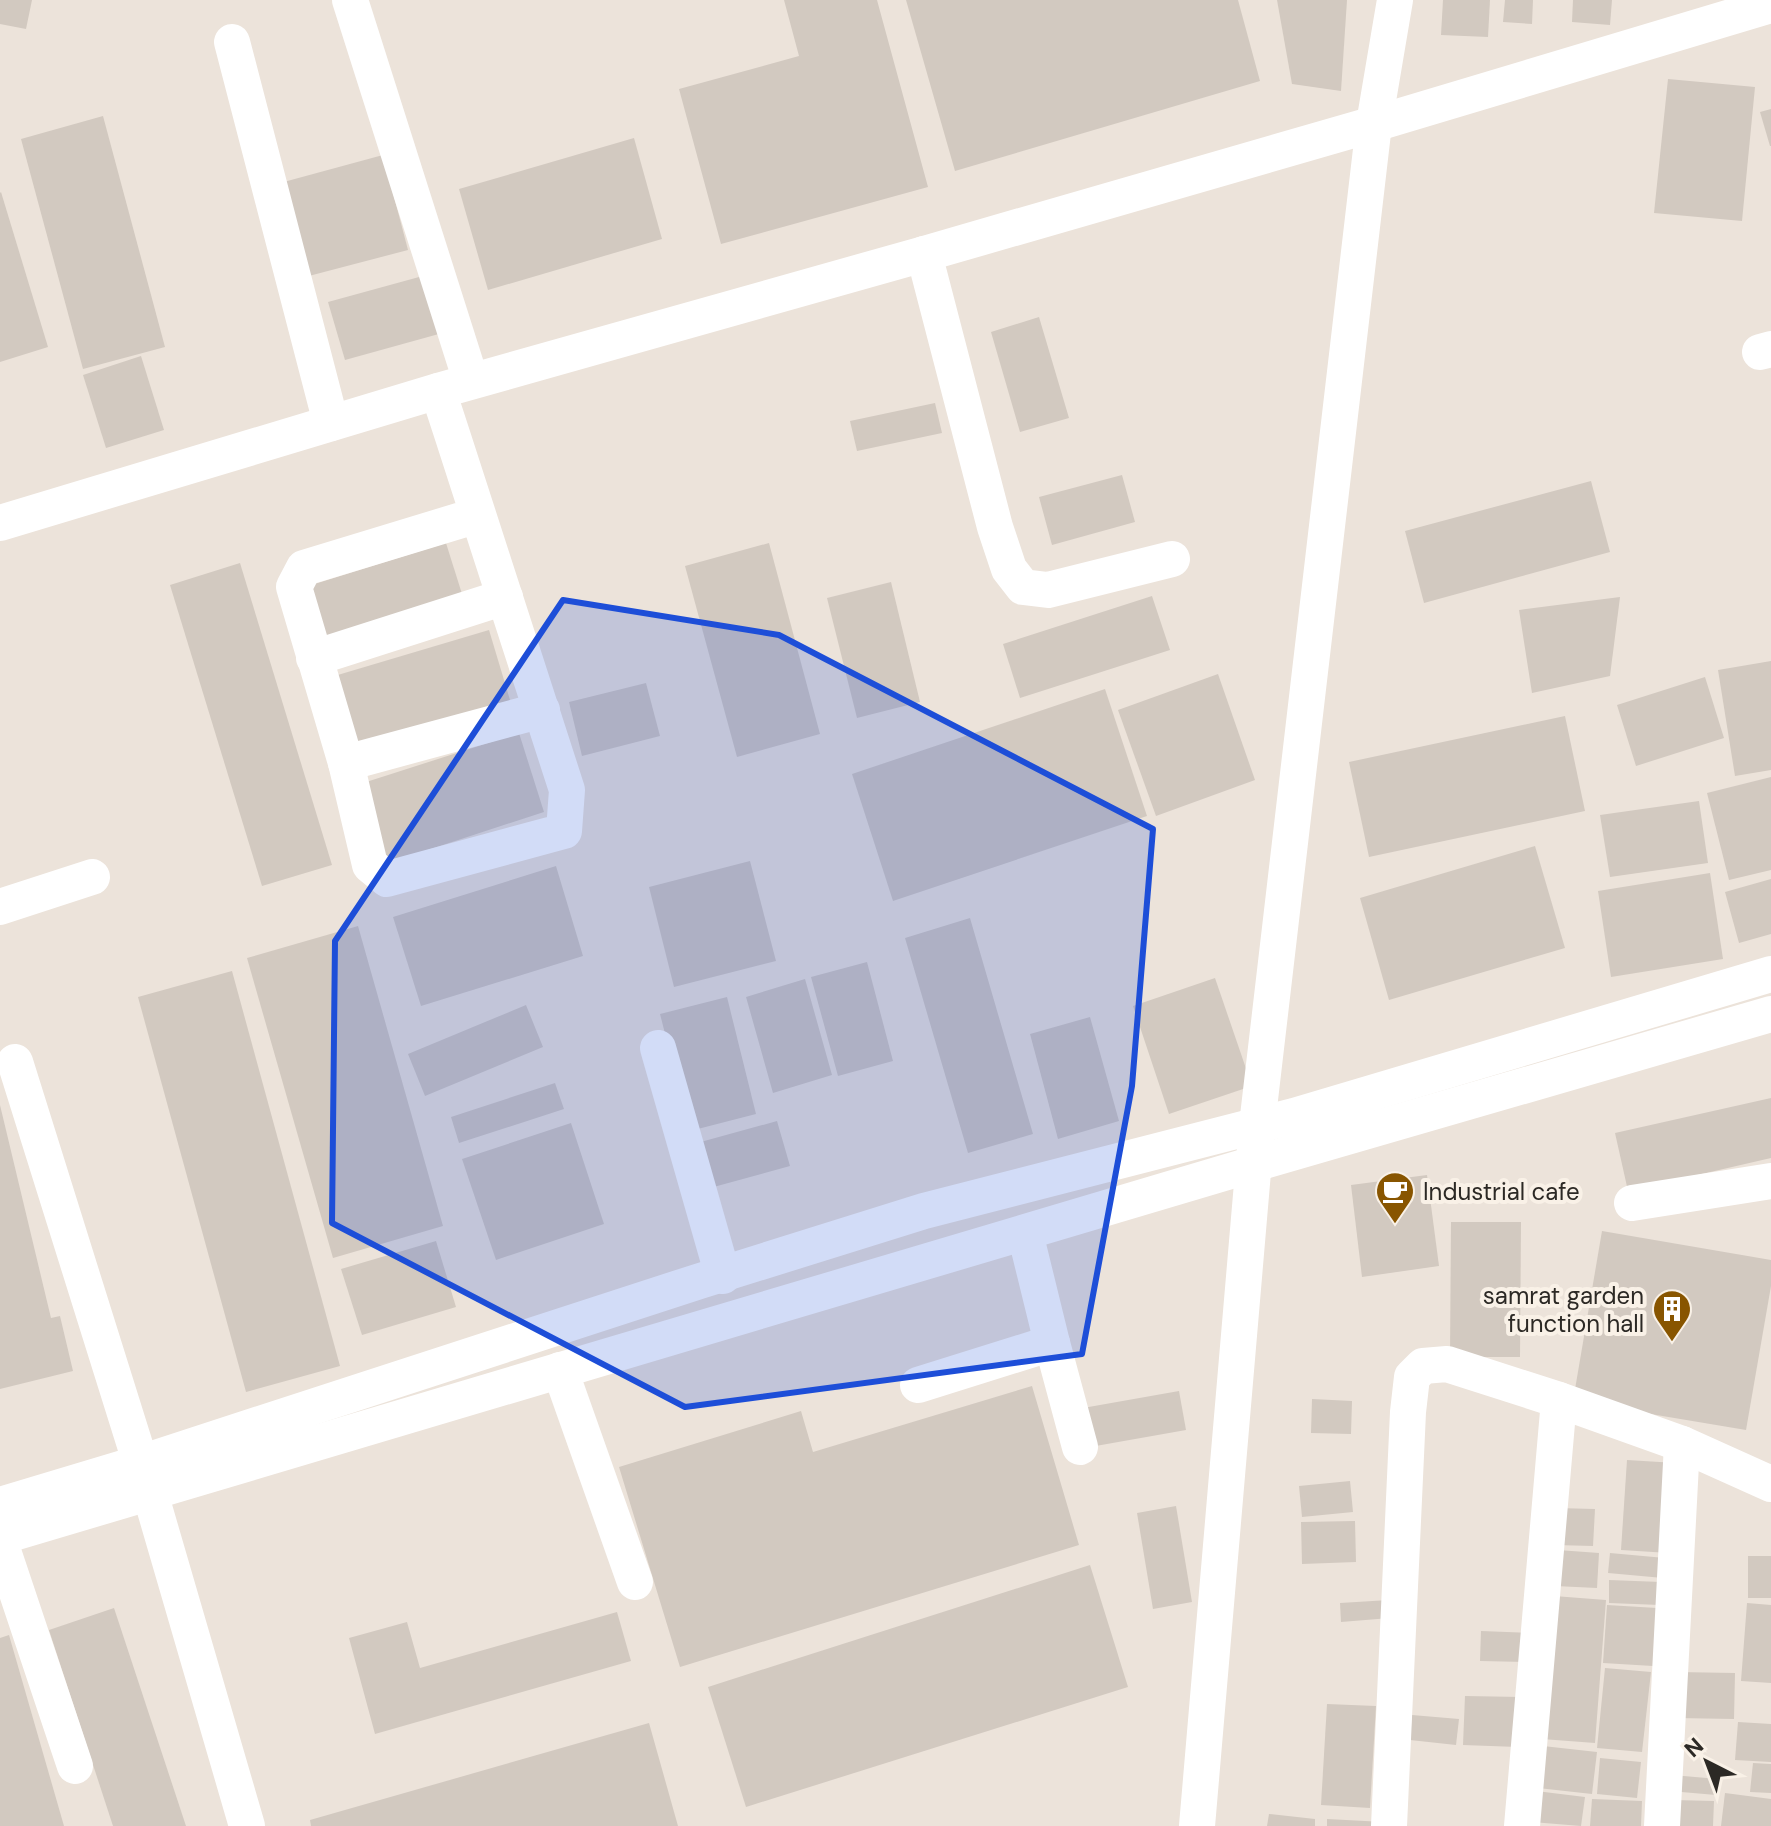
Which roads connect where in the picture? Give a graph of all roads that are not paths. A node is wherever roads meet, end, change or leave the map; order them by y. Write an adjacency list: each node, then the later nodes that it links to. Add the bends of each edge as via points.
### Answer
1 (350, 0): 7 (street)
2 (1395, 0): 5 (street)
3 (1771, 5): 5 (street)
4 (232, 42): 8 (street)
5 (1374, 124): 6 (street); 22 (street)
6 (924, 254): 7 (street); 11 (street, via 995,527 1009,569 1023,587 1048,590)
7 (454, 386): 8 (street); 9 (street)
8 (331, 423): 10 (street)
9 (478, 515): 12 (street); 13 (street, via 304,568 294,587)
10 (0, 523)
11 (1172, 559)
12 (505, 597): 13 (street); 14 (street)
13 (314, 658): 15 (street)
14 (542, 710): 15 (street); 15 (street, via 567,790 564,831 387,879 370,865)
15 (346, 763)
16 (92, 877): 17 (street)
17 (0, 907)
18 (1771, 974): 22 (street)
19 (1771, 1014): 23 (street)
20 (658, 1048): 29 (street)
21 (15, 1062): 38 (street)
22 (1257, 1125): 23 (street); 25 (street)
23 (1254, 1164): 27 (street); 45 (street)
24 (1771, 1181): 26 (street)
25 (964, 1201): 28 (street); 29 (street)
26 (1632, 1203)
27 (1025, 1233): 28 (street); 30 (street)
28 (977, 1247): 31 (street)
29 (723, 1276): 33 (street)
30 (1052, 1343): 32 (street); 37 (street)
31 (560, 1370): 35 (street); 42 (street)
32 (918, 1385)
33 (358, 1392): 35 (street); 38 (street)
34 (1559, 1400): 36 (street); 46 (street, via 1447,1364 1423,1366 1412,1377); 47 (street)
35 (368, 1428): 38 (street)
36 (1682, 1444): 39 (street); 48 (street)
37 (1080, 1447)
38 (145, 1478): 40 (street); 41 (street); 44 (street)
39 (1771, 1484)
40 (0, 1505)
41 (0, 1540): 43 (street)
42 (635, 1582)
43 (75, 1766)
44 (247, 1826)
45 (1197, 1826)
46 (1389, 1826)
47 (1522, 1826)
48 (1662, 1826)

